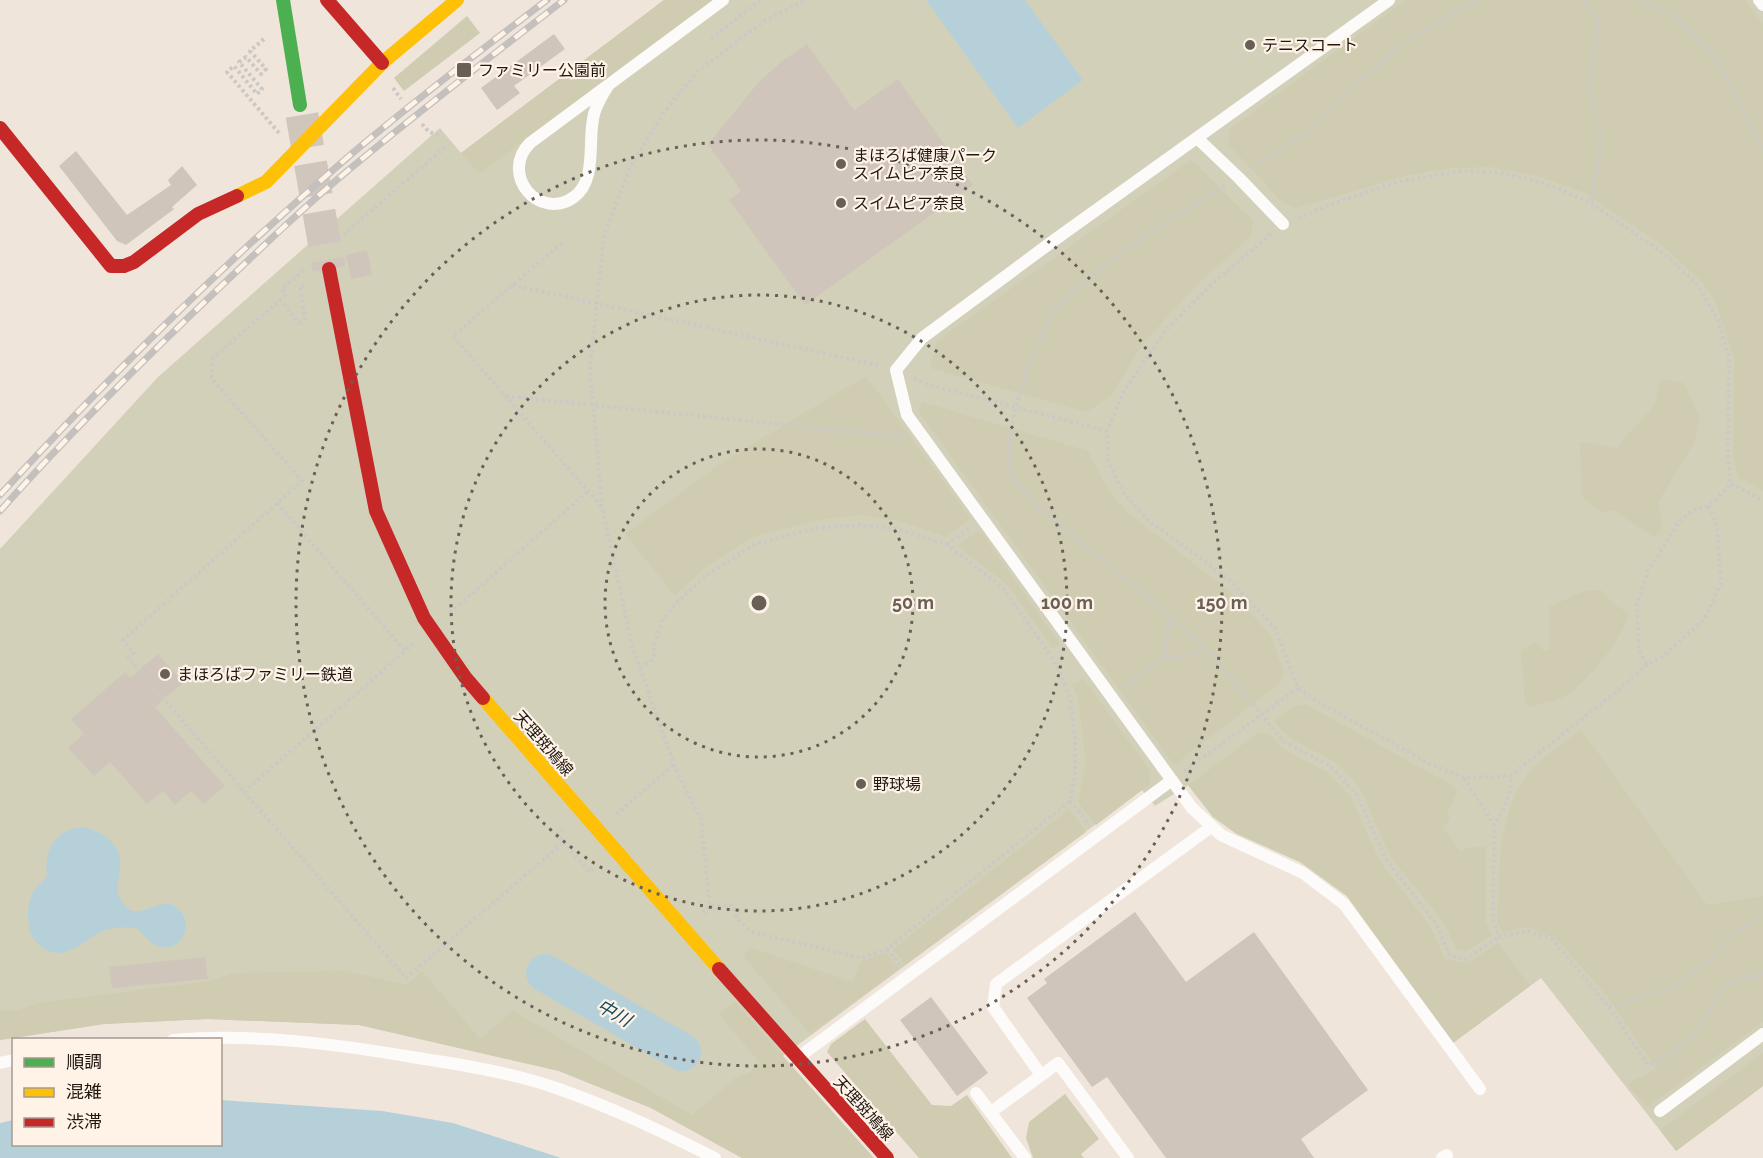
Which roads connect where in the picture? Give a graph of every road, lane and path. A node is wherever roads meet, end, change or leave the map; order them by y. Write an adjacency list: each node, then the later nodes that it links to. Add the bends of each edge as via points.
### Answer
1 (283, 0): 17 (main road)
2 (327, 0): 15 (main road)
3 (457, 0): 15 (main road)
4 (723, 0): 16 (lane)
5 (760, 0): 14 (path)
6 (805, 0): 35 (path, via 763,22 698,71 664,112 630,167 612,212 604,235)
7 (1389, 0): 21 (lane)
8 (1481, 0): 25 (path, via 1397,46 1310,130)
9 (1586, 0): 26 (path, via 1598,28 1589,83 1601,142)
10 (1638, 0): 24 (path, via 1672,14 1715,57)
11 (1759, 0): 12 (lane)
12 (1763, 5)
13 (266, 38): 22 (path, via 250,51 266,69 261,74 246,57 239,62 262,89 257,94 234,66 227,72)
14 (711, 39)
15 (382, 63): 19 (main road, via 266,182 199,213 124,266 111,266)
16 (608, 86): 16 (lane, via 525,147 519,177 533,197 555,203 573,198 580,191 588,172 593,116)
17 (300, 105)
18 (422, 124): 20 (path)
19 (0, 128)
20 (439, 135)
21 (1197, 138): 25 (lane); 36 (lane, via 922,338)
22 (284, 139)
23 (447, 145): 29 (path)
24 (1763, 148)
25 (1239, 178): 27 (lane); 39 (path, via 1146,235 1053,311)
26 (1592, 203): 27 (path, via 1547,184 1498,172 1460,171 1397,182); 42 (path, via 1664,253 1697,284 1718,320 1729,358)
27 (1282, 224): 40 (path, via 1165,331 1124,391)
28 (561, 243): 33 (path)
29 (334, 244)
30 (308, 266): 34 (path, via 282,289 286,295)
31 (329, 269): 82 (main road, 天理斑鳩線, via 376,511 424,618 465,677)
32 (308, 285): 34 (path, via 300,286 305,318 299,323)
33 (512, 285): 35 (path); 37 (path, via 453,336)
34 (280, 299): 45 (path, via 213,358 211,378 302,482)
35 (597, 304): 36 (path); 38 (path, via 590,368)
36 (896, 369): 39 (path, via 926,384); 41 (lane, via 907,416)
37 (506, 396): 38 (path); 43 (path)
38 (593, 405): 41 (path); 47 (path)
39 (1015, 408): 40 (path); 50 (path, via 1010,473 1031,501)
40 (1107, 431): 58 (path, via 1108,461 1123,492 1148,520 1229,579 1275,628)
41 (925, 439): 48 (lane)
42 (1731, 484): 44 (path); 46 (path)
43 (588, 491): 47 (path); 51 (path)
44 (1763, 500)
45 (277, 503): 53 (path); 65 (path, via 123,640 134,653 128,658)
46 (1710, 506): 56 (path, via 1693,510 1680,521 1648,570 1637,605 1639,651); 56 (path, via 1717,526 1721,583 1706,618 1662,657)
47 (602, 507): 57 (path)
48 (982, 519): 49 (path); 59 (lane)
49 (947, 545): 57 (path, via 897,529 858,525 816,528 755,544 708,574 681,598 663,619 653,659); 66 (path, via 1002,587 1059,670 1070,699 1075,738)
50 (1170, 616): 54 (path); 55 (path)
51 (442, 619)
52 (420, 638): 53 (path)
53 (405, 651): 65 (path)
54 (1209, 651): 55 (path); 60 (path)
55 (1165, 657): 59 (path)
56 (1647, 664): 62 (path)
57 (640, 668): 61 (path)
58 (1298, 688): 60 (path); 63 (path, via 1430,764)
59 (1111, 696): 64 (lane)
60 (1262, 715): 64 (path); 77 (path, via 1284,742 1330,766 1357,795 1386,859 1436,924 1450,956 1466,959)
61 (674, 765): 67 (path); 74 (path, via 701,819)
62 (1510, 776): 63 (path); 68 (path, via 1512,784)
63 (1464, 778): 68 (path)
64 (1172, 780): 69 (lane); 71 (lane)
65 (244, 792): 72 (path, via 406,978)
66 (1070, 801): 71 (path); 74 (path, via 887,949 862,958 752,932 738,920 731,905)
67 (612, 818)
68 (1494, 825): 77 (path, via 1493,921)
69 (1211, 826): 83 (lane, via 996,984 993,1007); 84 (lane, via 1221,836 1304,873 1344,904)
70 (557, 834): 72 (path)
71 (1097, 836): 82 (lane)
72 (564, 842): 73 (path)
73 (590, 872)
74 (710, 906): 76 (path)
75 (1763, 913): 79 (path, via 1672,988)
76 (699, 916)
77 (1499, 937): 79 (path, via 1528,931 1553,940)
78 (1763, 974): 79 (path, via 1735,980 1719,992 1705,1020 1683,1044 1648,1065)
79 (1609, 1007)
80 (1763, 1034): 86 (lane)
81 (222, 1039): 88 (lane, via 274,1038 348,1046 467,1066 555,1088 650,1125)
82 (797, 1058): 89 (main road, 天理斑鳩線)
83 (1041, 1075): 87 (lane); 91 (lane, via 1058,1063)
84 (1480, 1089)
85 (976, 1093): 87 (lane)
86 (1660, 1111)
87 (991, 1112): 90 (lane)
88 (715, 1158)
89 (887, 1158)
90 (1025, 1158)
91 (1128, 1158)

